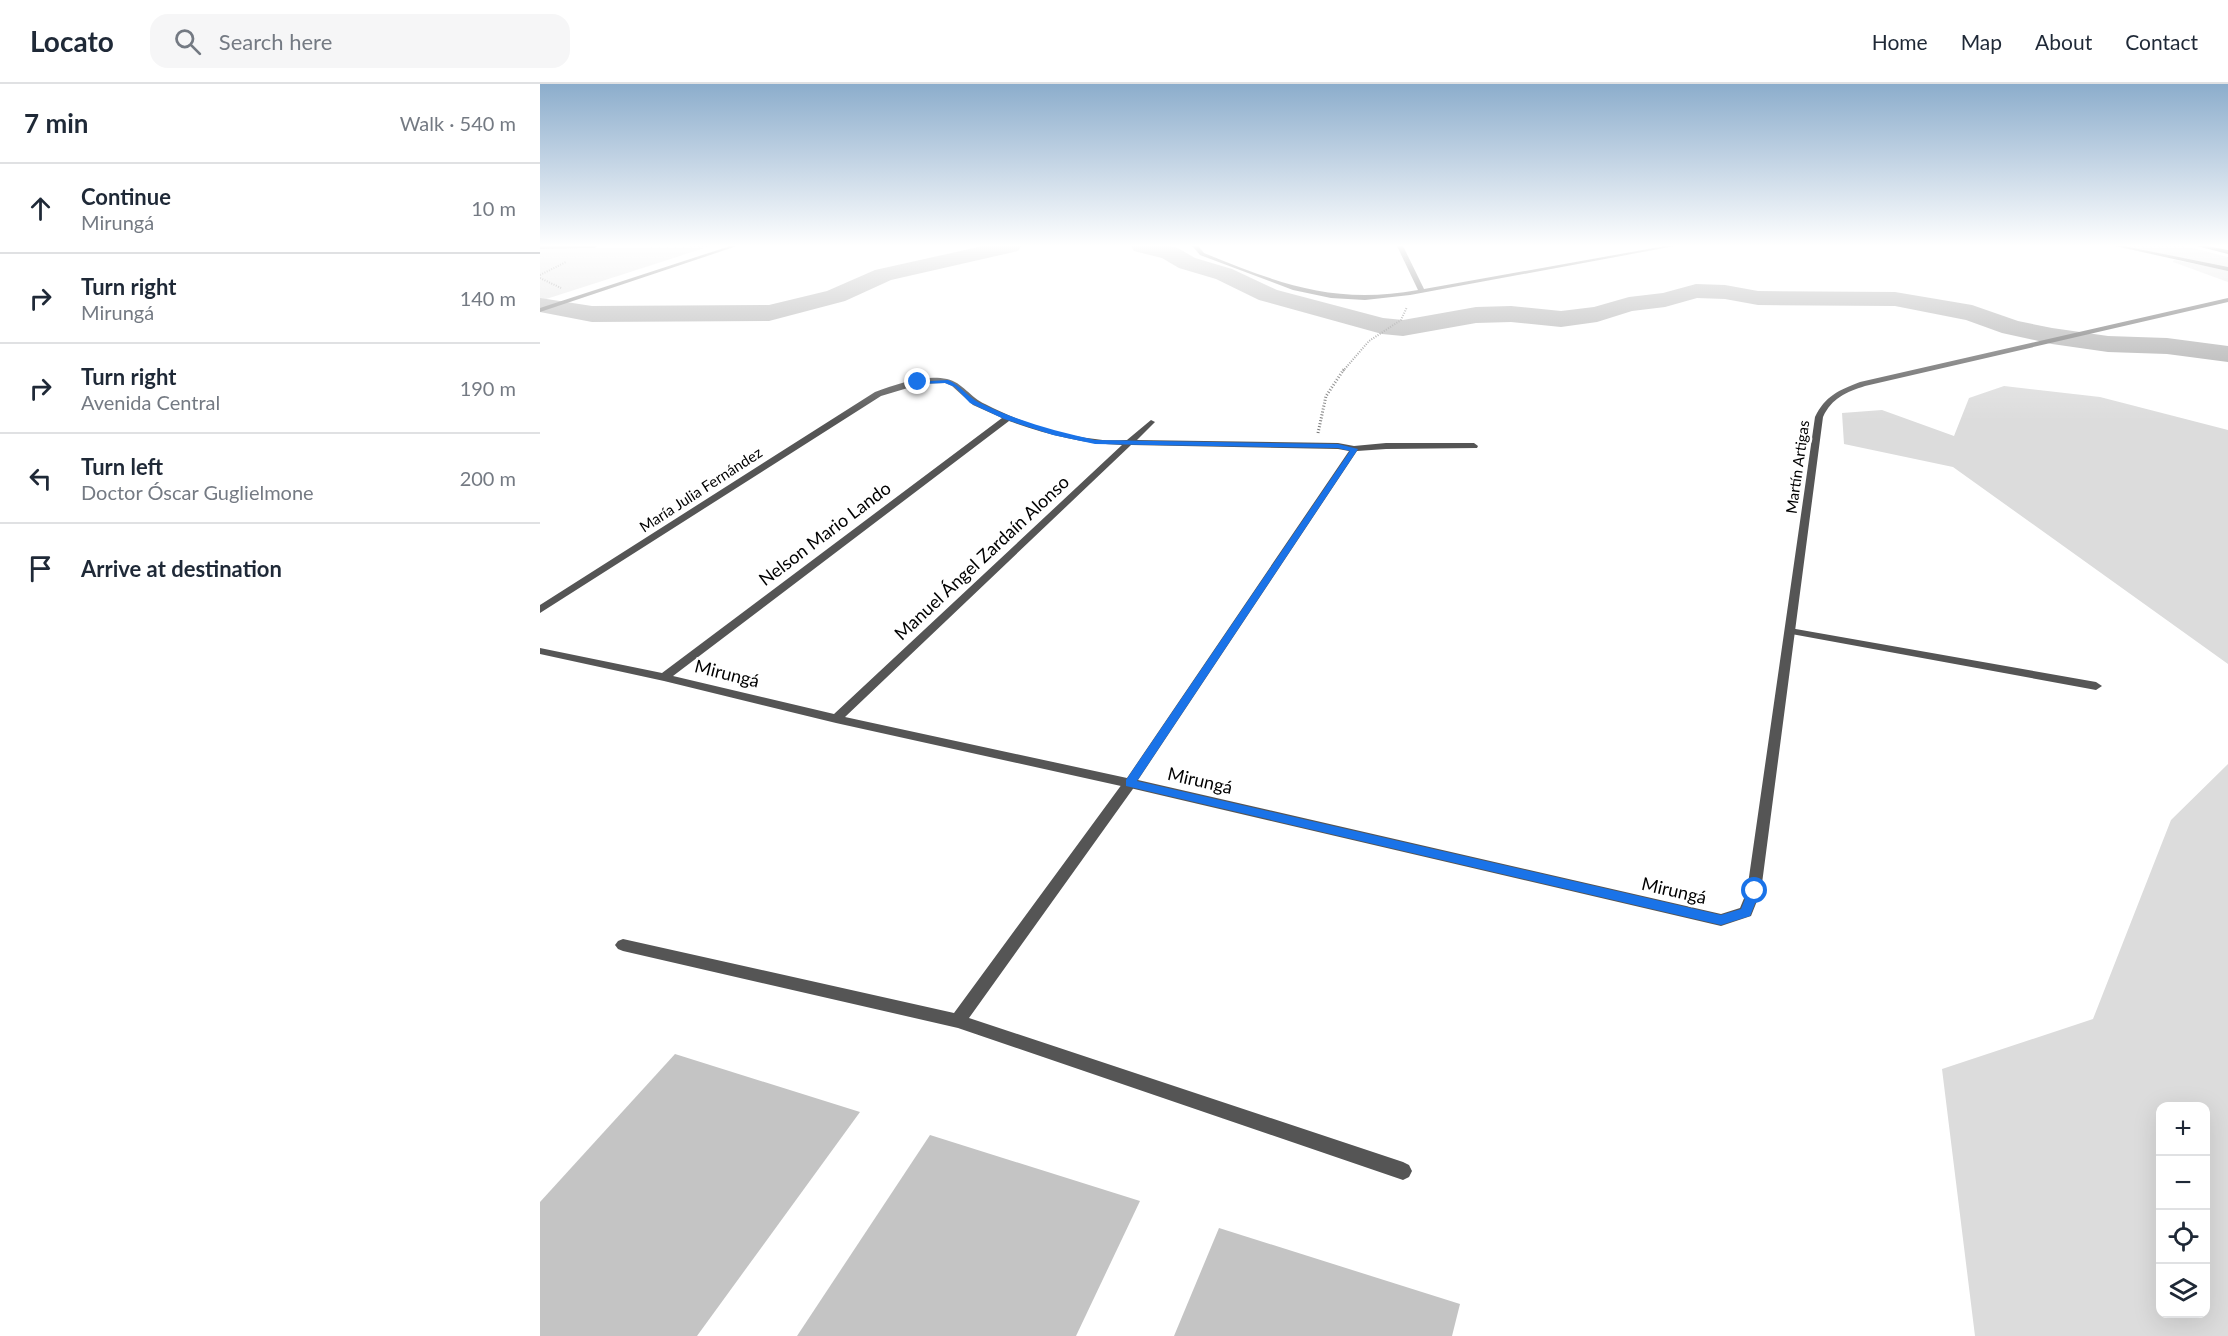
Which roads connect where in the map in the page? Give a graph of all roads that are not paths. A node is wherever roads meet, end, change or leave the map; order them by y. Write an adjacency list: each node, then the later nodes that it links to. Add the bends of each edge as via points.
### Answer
1 (556, 304): 3 (street)
2 (2208, 304): 10 (street, Martín Artigas, via 1863,384 1831,397 1819,417)
3 (540, 310)
4 (1007, 418): 6 (street, María Julia Fernández, via 1055,434 1095,442); 9 (street, María Julia Fernández, via 972,401 946,381 894,387); 12 (street, Nelson Mario Lando)
5 (1151, 423): 6 (street, Manuel Ángel Zardaín Alonso)
6 (1128, 443): 8 (street, María Julia Fernández); 14 (street, Manuel Ángel Zardaín Alonso)
7 (1474, 446): 8 (street, María Julia Fernández)
8 (1354, 449): 15 (street)
9 (540, 610)
10 (1790, 632): 13 (street); 16 (street, Martín Artigas, via 1755,891)
11 (540, 651): 12 (street, Mirungá)
12 (664, 677): 14 (street, Mirungá)
13 (2096, 686)
14 (836, 719): 15 (street, Mirungá)
15 (1130, 783): 16 (street, Mirungá, via 1721,920); 18 (street)
16 (1746, 912)
17 (624, 945): 18 (street)
18 (958, 1021): 19 (street)
19 (1403, 1171)

